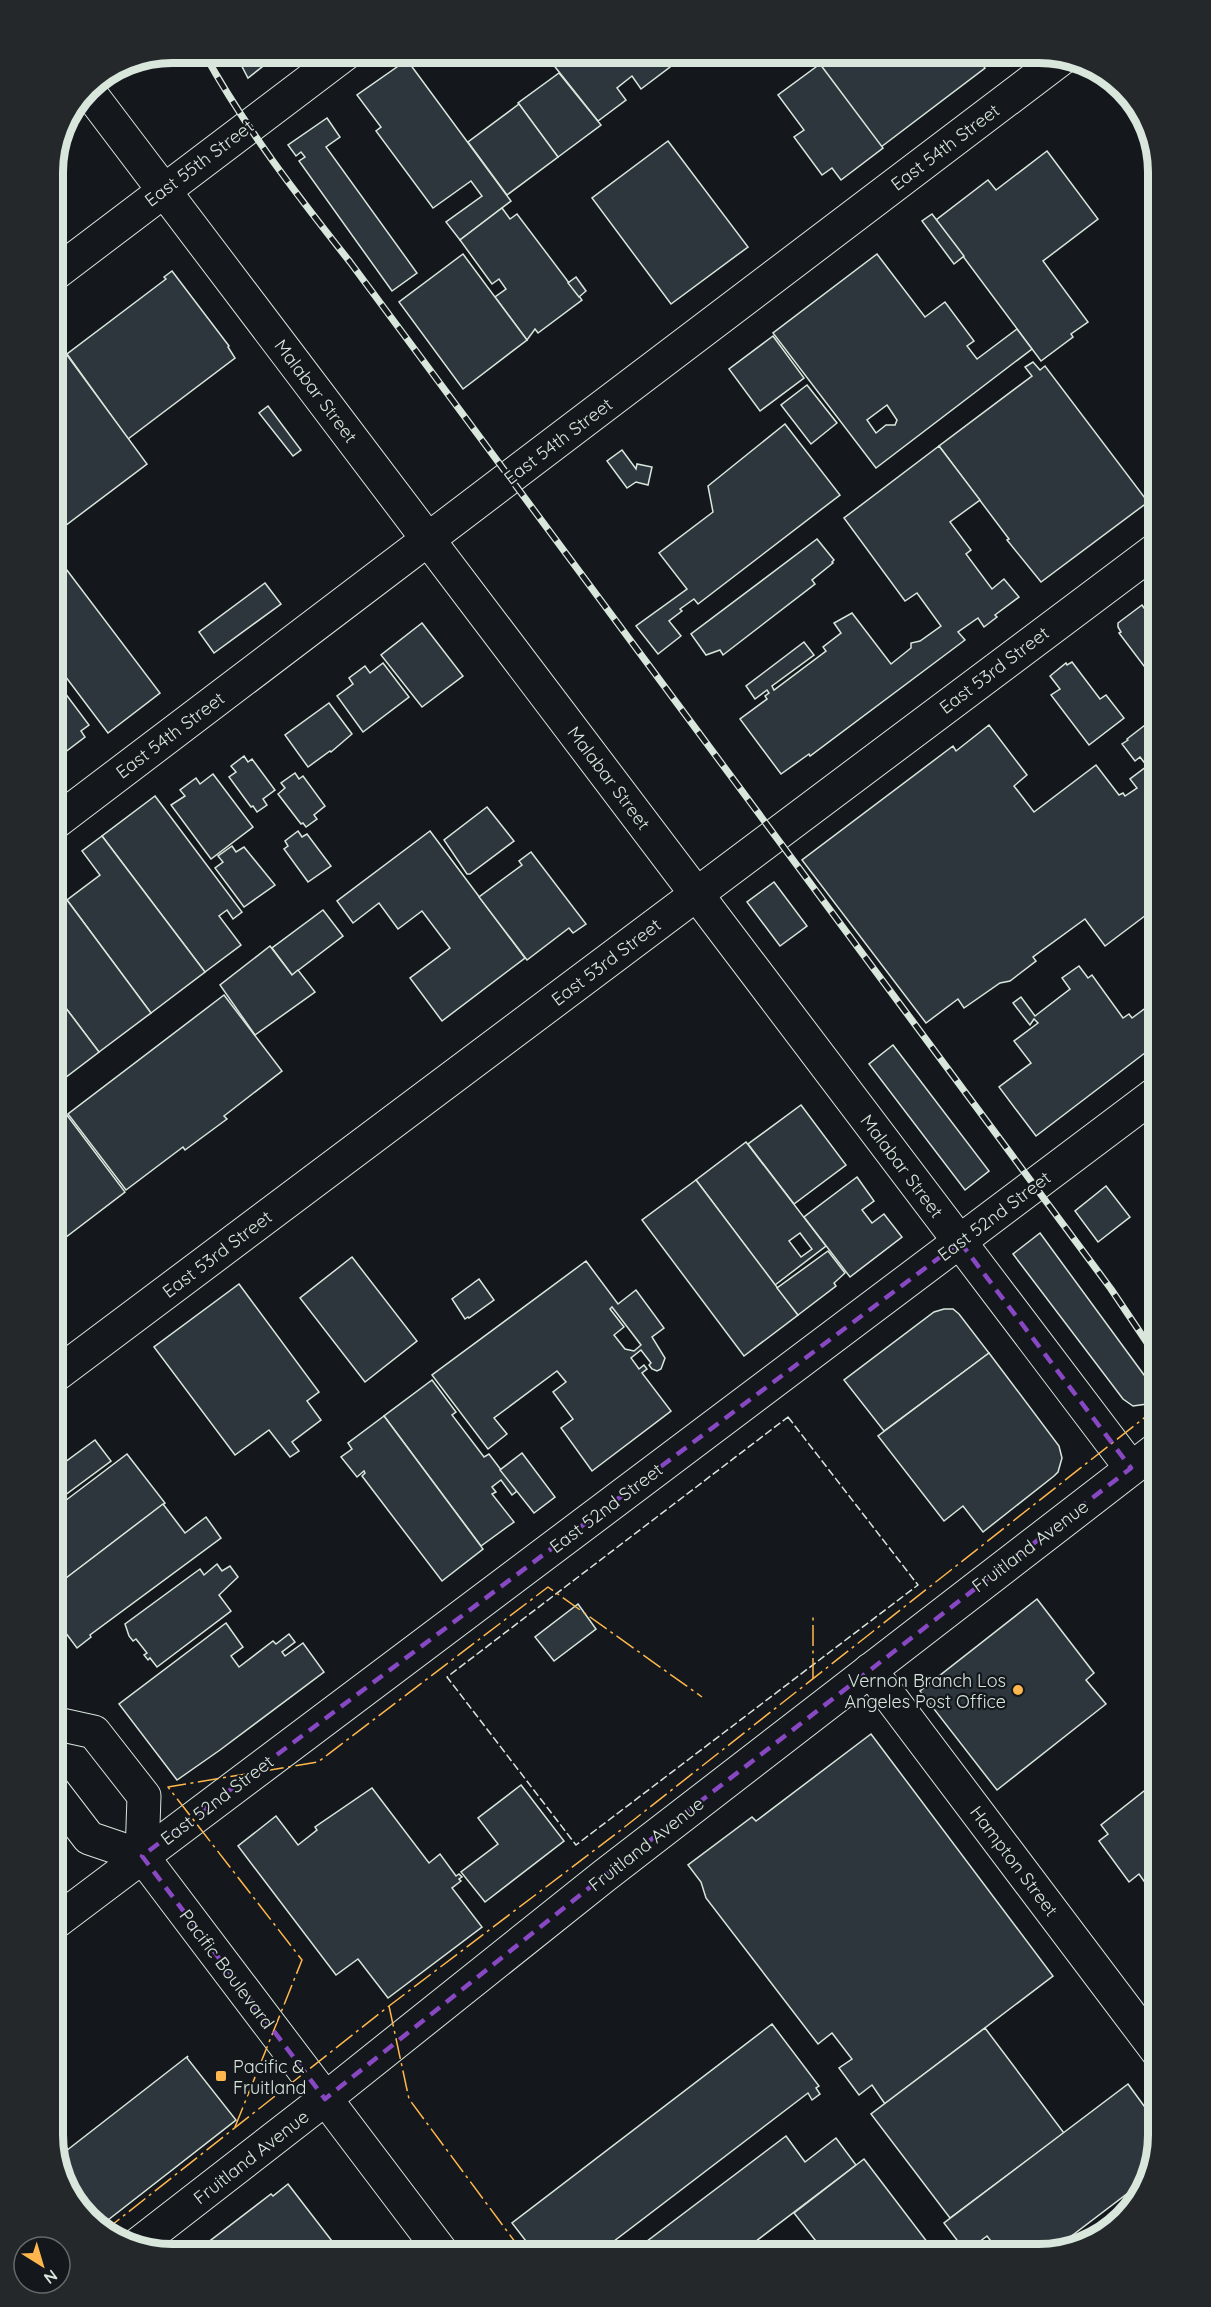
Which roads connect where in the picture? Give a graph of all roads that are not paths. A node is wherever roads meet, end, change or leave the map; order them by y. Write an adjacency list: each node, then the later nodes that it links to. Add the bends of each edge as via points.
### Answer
1 (331, 63): 4 (street, East 55th Street)
2 (1054, 64): 6 (street, East 54th Street)
3 (93, 97): 4 (street, Malabar Street)
4 (163, 190): 5 (street, East 55th Street); 6 (street, Malabar Street)
5 (63, 267)
6 (428, 539): 8 (street, East 54th Street); 9 (street, Malabar Street)
7 (1148, 556): 9 (street, East 53rd Street)
8 (63, 816)
9 (697, 894): 11 (street, Malabar Street); 12 (street, East 53rd Street)
10 (1148, 1100): 11 (street, East 52nd Street)
11 (960, 1242): 14 (street, Malabar Street); 18 (street, East 52nd Street)
12 (63, 1370)
13 (1148, 1455): 14 (street, Fruitland Avenue)
14 (1131, 1468): 15 (street, Fruitland Avenue)
15 (870, 1670): 20 (street, Hampton Street); 21 (street, Fruitland Avenue)
16 (63, 1725): 18 (street, via 94,1732 144,1796)
17 (63, 1805): 18 (street, via 89,1838)
18 (142, 1856): 19 (street, East 52nd Street); 21 (street, Pacific Boulevard)
19 (63, 1916)
20 (1148, 2039)
21 (325, 2099): 22 (street, Fruitland Avenue); 23 (street, Pacific Boulevard)
22 (143, 2240)
23 (435, 2244)

